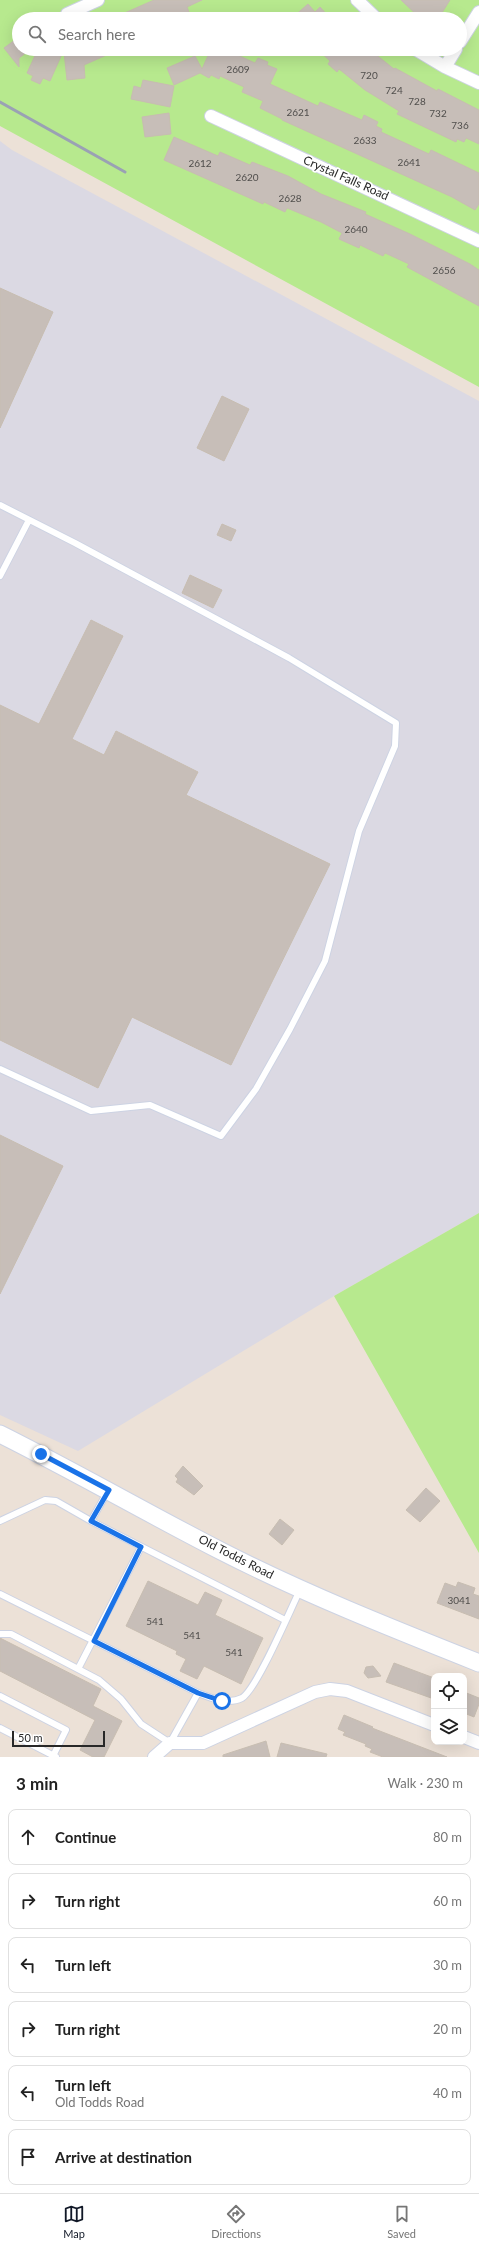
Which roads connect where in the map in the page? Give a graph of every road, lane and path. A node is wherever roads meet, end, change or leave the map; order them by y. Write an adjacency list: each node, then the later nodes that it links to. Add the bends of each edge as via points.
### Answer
1 (98, 0): 3 (street)
2 (357, 0): 4 (street)
3 (71, 12)
4 (370, 12)
5 (479, 12): 6 (street)
6 (467, 31)
7 (426, 56): 9 (street)
8 (452, 56): 9 (street)
9 (446, 67): 10 (street)
10 (479, 83)
11 (211, 116): 12 (street, Crystal Falls Road)
12 (479, 240)
13 (0, 505): 14 (lane)
14 (29, 520): 15 (lane); 16 (lane, via 290,658 396,723 395,746 359,831 325,960 256,1089 221,1136 150,1106 91,1111)
15 (0, 576)
16 (0, 1068)
17 (0, 1434): 18 (main road, Old Todds Road)
18 (109, 1490): 20 (lane); 22 (main road, Old Todds Road, via 219,1550)
19 (0, 1521): 20 (lane, via 45,1500 56,1501)
20 (91, 1521): 21 (lane)
21 (141, 1547): 24 (lane); 26 (lane)
22 (301, 1589): 24 (lane); 27 (main road, Old Todds Road)
23 (0, 1594): 26 (lane)
24 (285, 1620): 29 (lane, via 255,1683 242,1698 222,1701)
25 (0, 1634): 28 (lane, via 11,1634)
26 (94, 1641): 28 (lane); 29 (lane)
27 (479, 1663)
28 (78, 1669): 34 (lane, via 99,1680 121,1699 141,1724)
29 (198, 1693): 34 (lane)
30 (0, 1696): 36 (lane, via 66,1730)
31 (431, 1724): 34 (street, via 347,1691 330,1689 315,1692 203,1743)
32 (0, 1728): 36 (lane)
33 (467, 1738): 35 (street)
34 (170, 1743): 37 (street)
35 (479, 1743)
36 (54, 1756)
37 (154, 1757)

